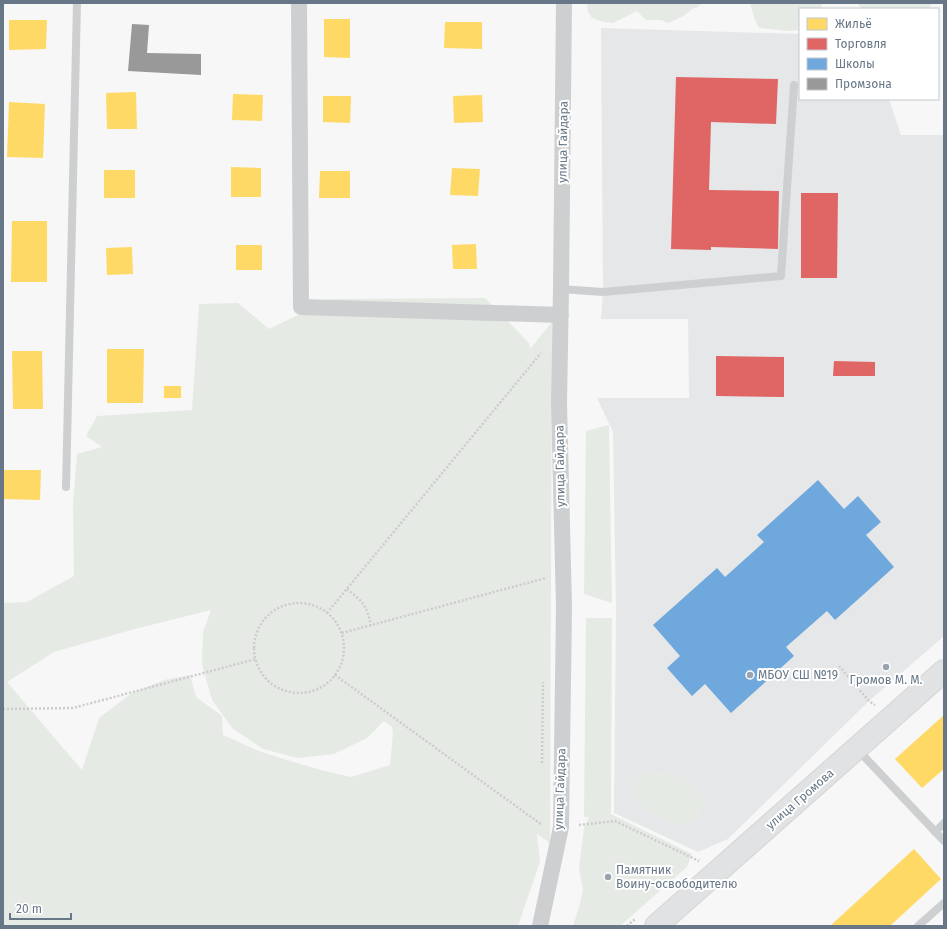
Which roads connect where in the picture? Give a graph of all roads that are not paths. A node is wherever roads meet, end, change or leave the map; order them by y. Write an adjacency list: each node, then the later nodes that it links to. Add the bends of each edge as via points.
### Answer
1 (77, 3): 7 (lane)
2 (299, 3): 6 (street, via 300,307)
3 (564, 3): 5 (street, улица Гайдара)
4 (794, 85): 5 (lane, via 781,276 602,292)
5 (561, 289): 6 (street, улица Гайдара)
6 (561, 322): 14 (street, улица Гайдара, via 559,403 564,607 561,827)
7 (66, 487)
8 (944, 671): 9 (street, улица Громова)
9 (857, 749): 11 (lane); 15 (street, улица Громова)
10 (944, 823): 11 (lane)
11 (935, 832): 12 (lane)
12 (944, 841)
13 (944, 903): 16 (lane)
14 (540, 926)
15 (656, 926)
16 (918, 926)

